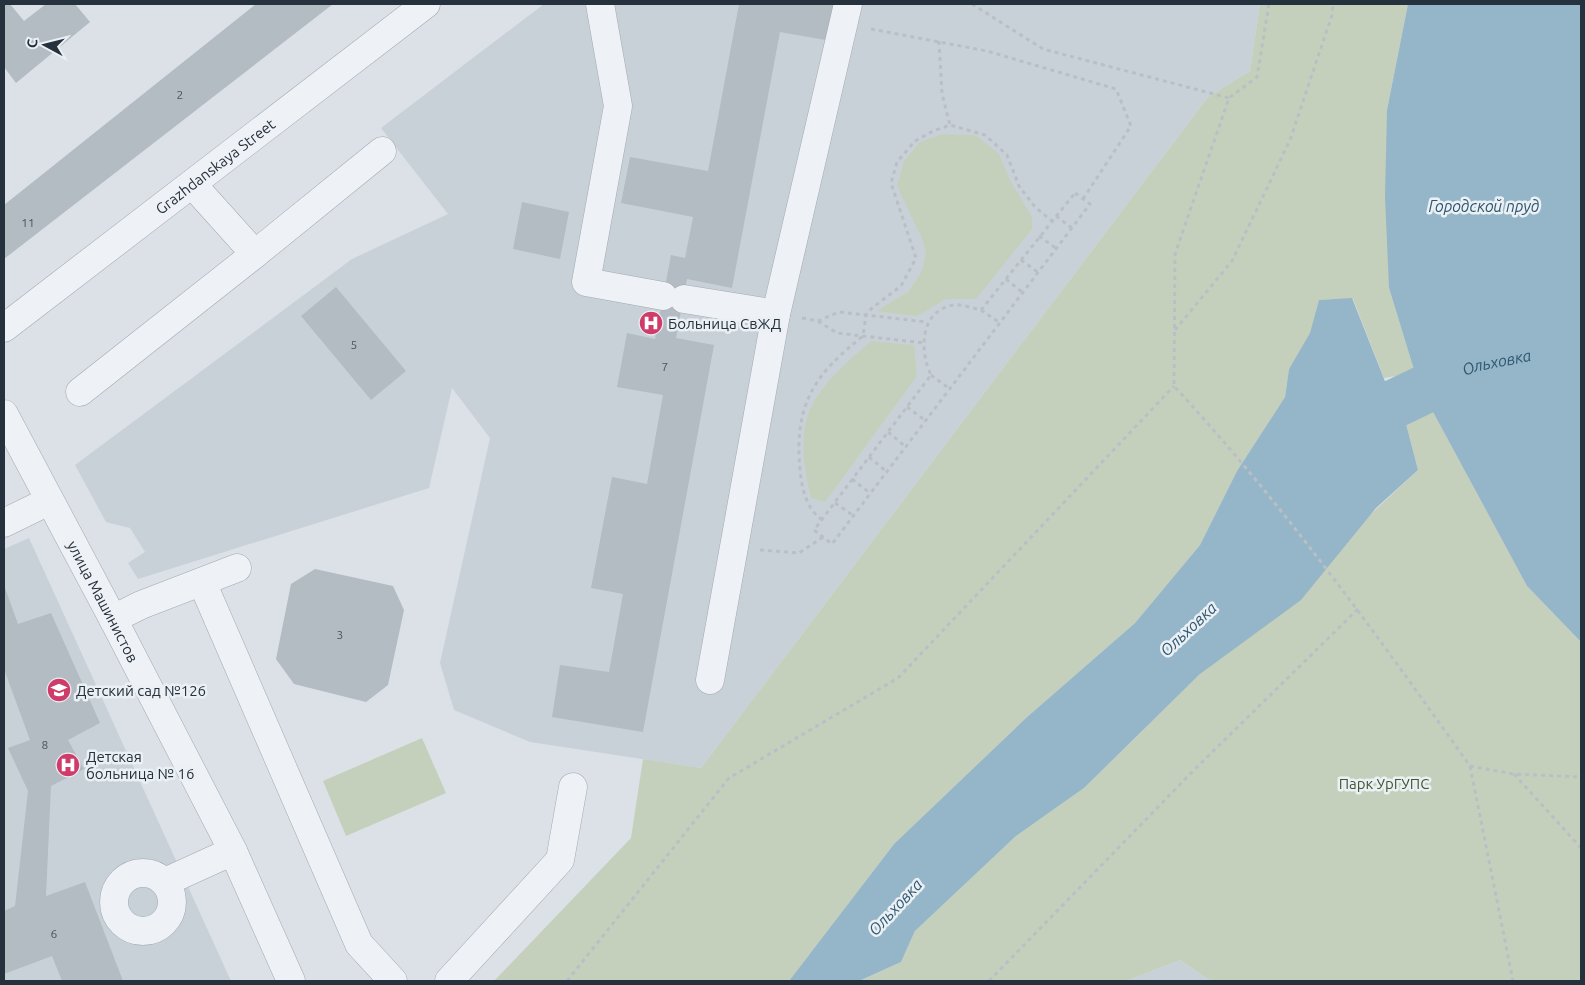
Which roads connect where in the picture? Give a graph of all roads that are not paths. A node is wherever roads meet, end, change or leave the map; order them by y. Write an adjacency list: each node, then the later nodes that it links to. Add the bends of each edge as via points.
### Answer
1 (426, 4): 5 (street, Grazhdanskaya Street)
2 (600, 4): 7 (street, via 618,106 586,282)
3 (846, 14): 7 (street)
4 (382, 151): 6 (street)
5 (192, 184): 6 (street); 8 (street, Grazhdanskaya Street)
6 (255, 254): 9 (street)
7 (776, 314): 16 (street)
8 (4, 328)
9 (80, 392)
10 (4, 414): 11 (street, улица Машинистов)
11 (49, 501): 12 (street); 15 (street, улица Машинистов)
12 (4, 524)
13 (237, 568): 14 (street)
14 (202, 582): 15 (street); 21 (street, via 359,944)
15 (113, 619): 18 (street, улица Машинистов)
16 (710, 680)
17 (574, 787): 22 (street, via 560,860)
18 (233, 850): 19 (street); 20 (street, улица Машинистов)
19 (165, 882)
20 (291, 981)
21 (393, 981)
22 (449, 981)

